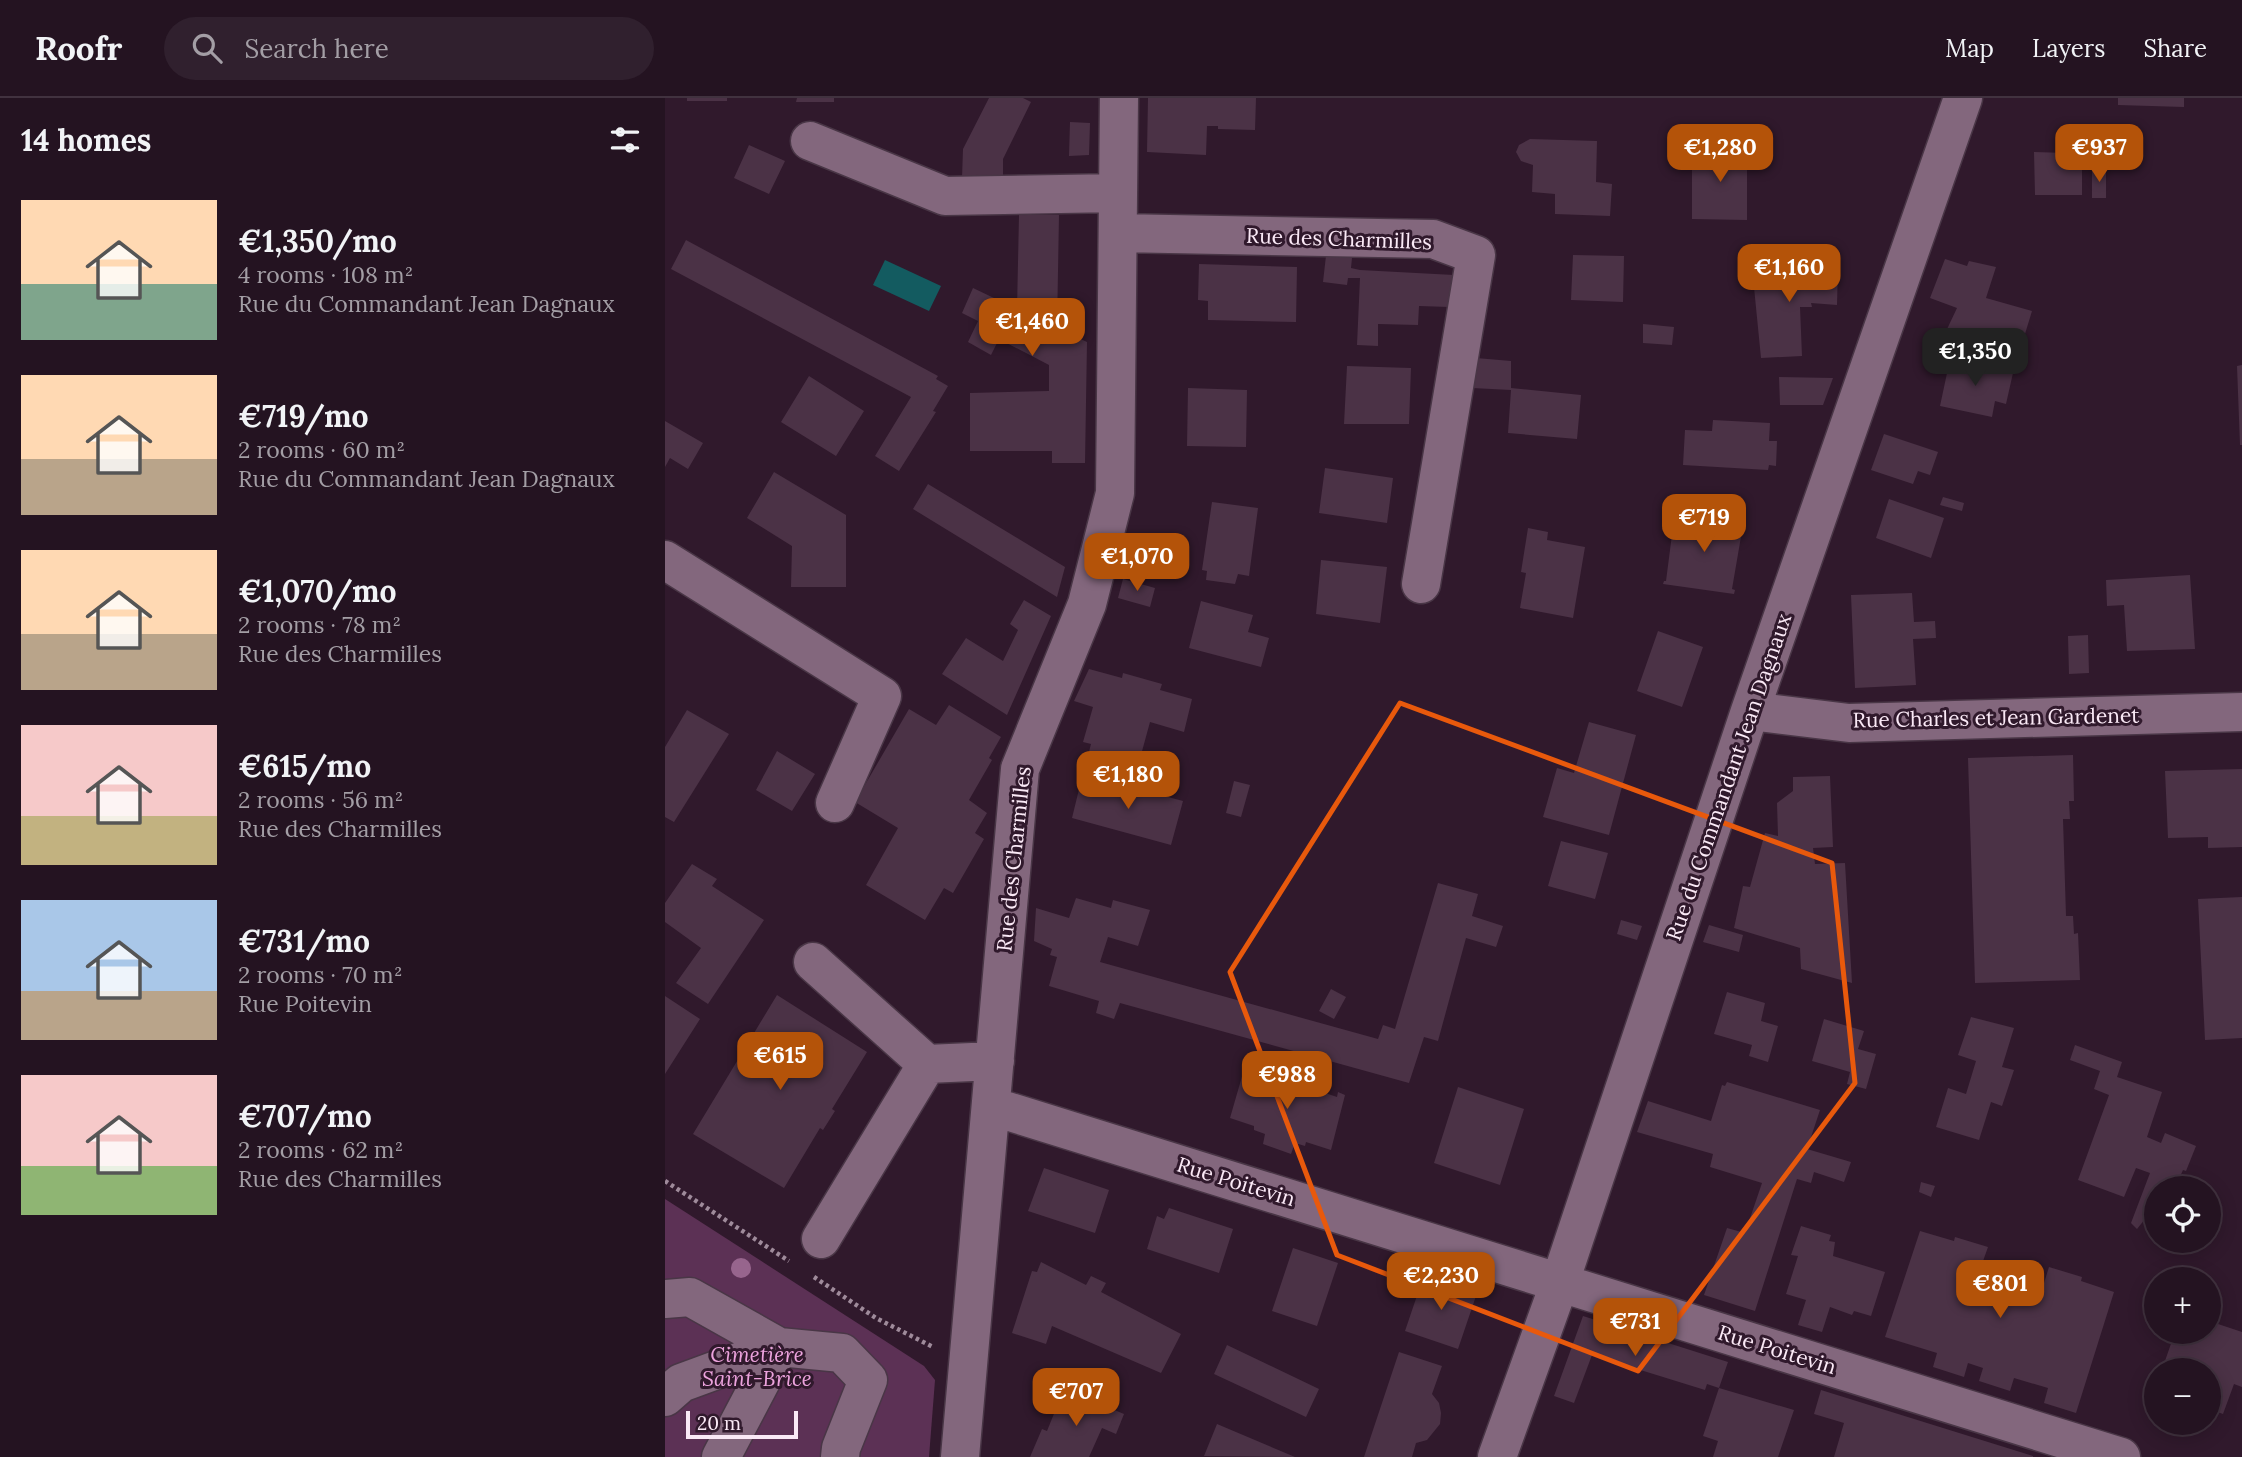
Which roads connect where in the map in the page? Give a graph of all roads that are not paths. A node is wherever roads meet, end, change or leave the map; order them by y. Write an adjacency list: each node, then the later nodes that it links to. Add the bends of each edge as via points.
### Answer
1 (1119, 98): 4 (street, Rue des Charmilles)
2 (1963, 98): 8 (street, Rue du Commandant Jean Dagnaux)
3 (810, 141): 4 (street, via 945,196)
4 (1118, 193): 5 (street, Rue des Charmilles)
5 (1118, 233): 7 (street, Rue des Charmilles, via 1433,239 1476,255); 12 (street, Rue des Charmilles, via 1115,494 1087,604 1020,769)
6 (665, 560): 10 (street, via 882,696)
7 (1421, 584)
8 (1750, 710): 9 (street, Rue Charles et Jean Gardenet, via 1849,723); 16 (street, Rue du Commandant Jean Dagnaux)
9 (2242, 712)
10 (835, 803)
11 (813, 962): 13 (street)
12 (995, 1062): 13 (street); 14 (street, Rue des Charmilles)
13 (927, 1064): 15 (street)
14 (991, 1106): 16 (street, Rue Poitevin); 22 (street, Rue des Charmilles)
15 (821, 1239)
16 (1560, 1282): 23 (street, Rue du Commandant Jean Dagnaux); 24 (street, Rue Poitevin)
17 (665, 1299): 18 (street, via 690,1297)
18 (779, 1347): 19 (street, via 681,1383); 20 (street); 21 (street, via 842,1353 868,1380)
19 (665, 1397)
20 (721, 1457)
21 (840, 1457)
22 (960, 1457)
23 (1497, 1457)
24 (2121, 1457)

